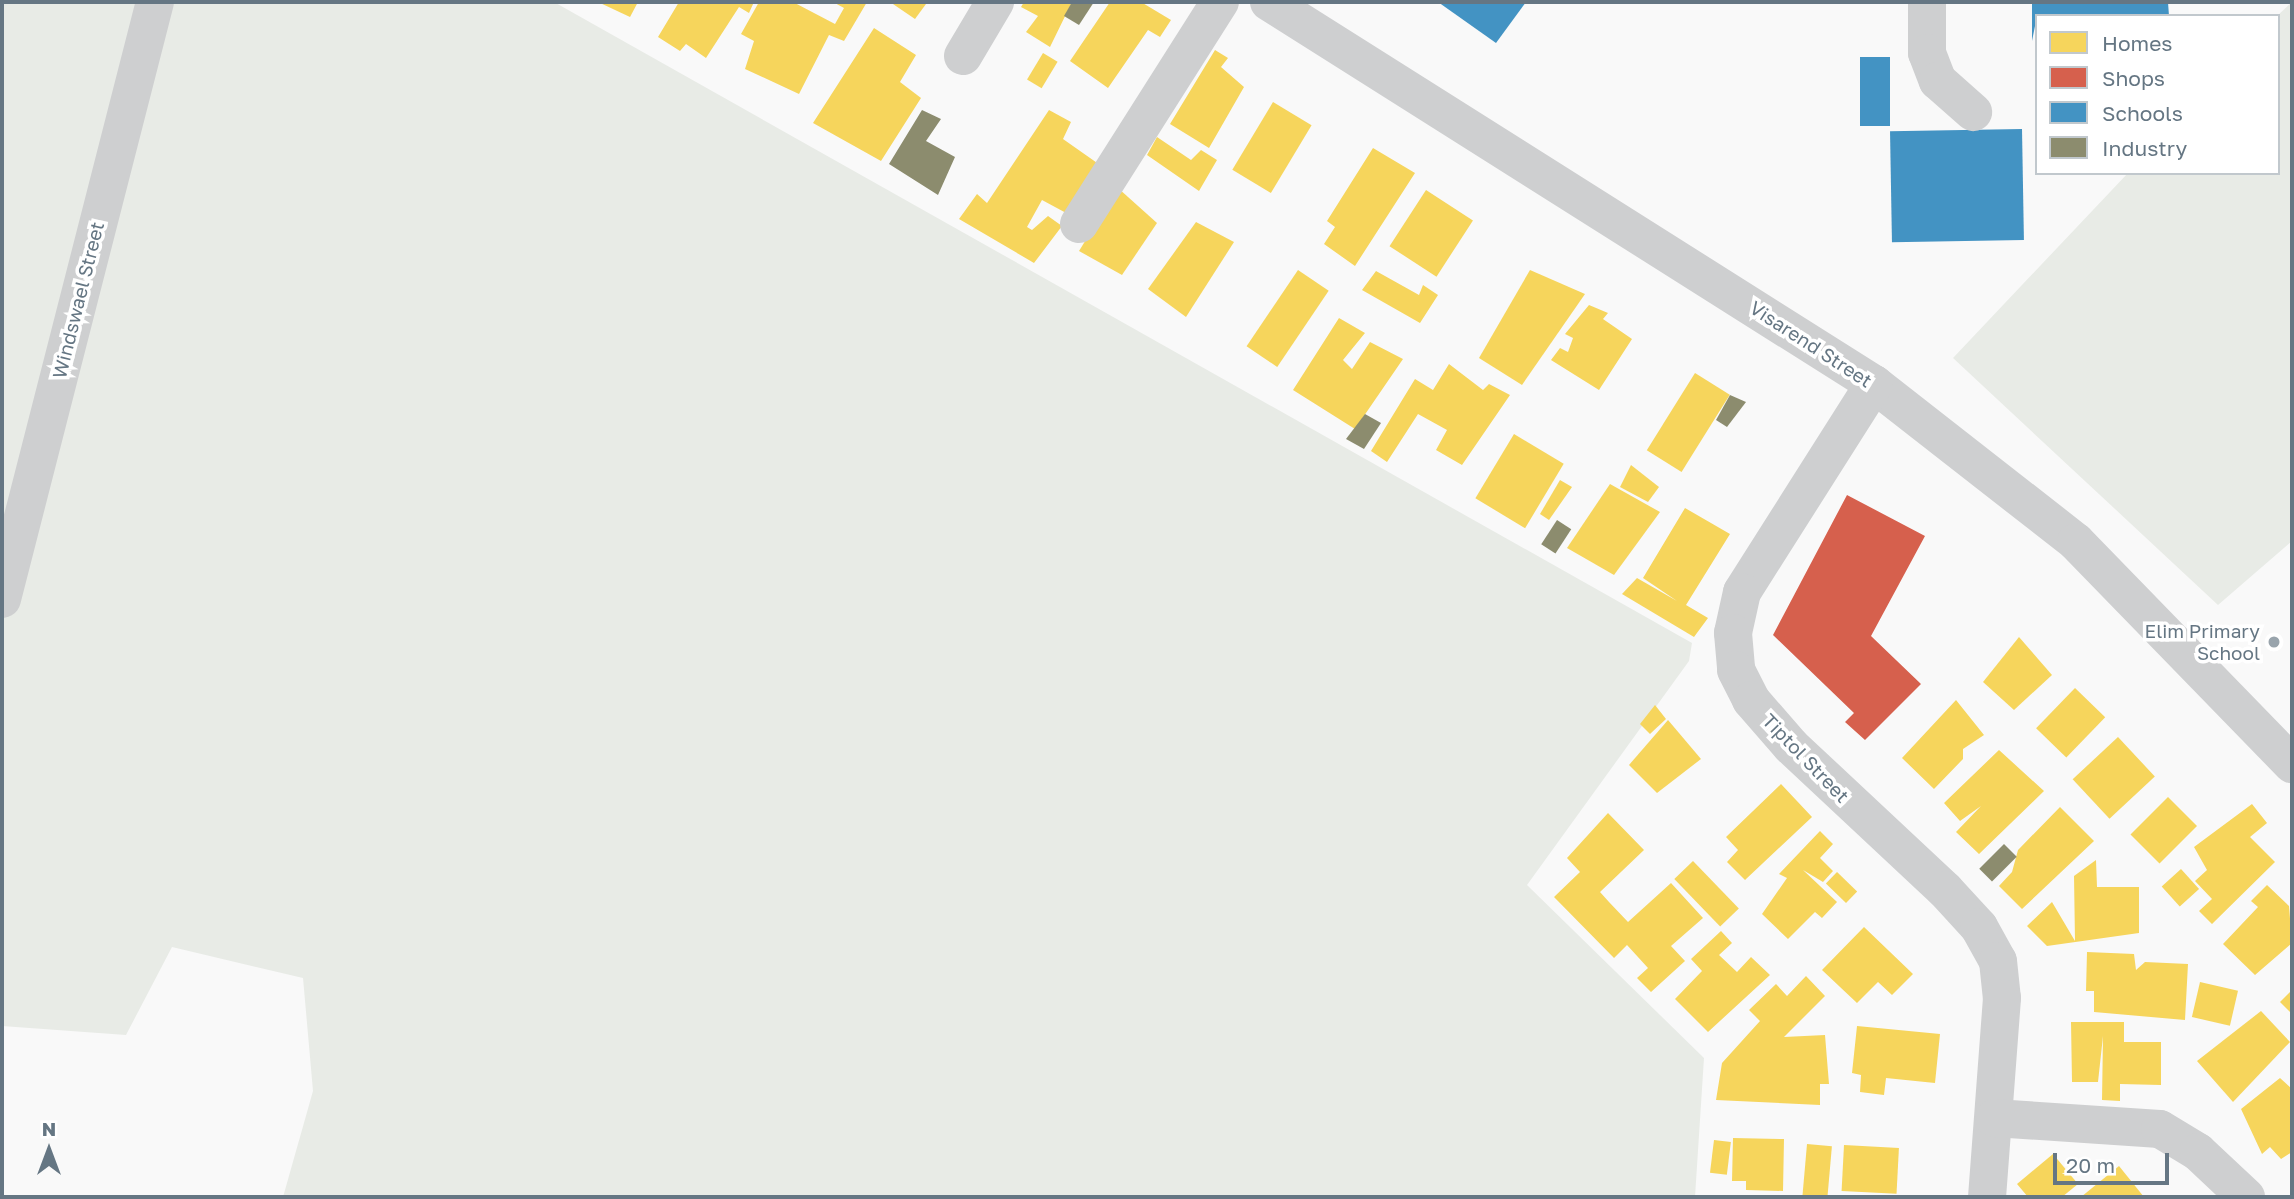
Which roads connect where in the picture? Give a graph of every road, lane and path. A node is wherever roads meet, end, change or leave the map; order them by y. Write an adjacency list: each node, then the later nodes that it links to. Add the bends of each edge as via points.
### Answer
1 (155, 2): 10 (street, Windswael Street)
2 (995, 2): 6 (street)
3 (1220, 2): 8 (street)
4 (1269, 2): 9 (street, Visarend Street)
5 (1927, 2): 7 (street, via 1927,53 1938,81)
6 (963, 56)
7 (1973, 112)
8 (1079, 224)
9 (1874, 384): 11 (street, Visarend Street, via 2076,542); 12 (street, Tiptol Street, via 1742,592 1733,633 1736,670 1751,700 1791,746 1979,927 1998,961 2002,998)
10 (2, 599)
11 (2292, 764)
12 (1994, 1118): 13 (street, Tiptol Street); 14 (street, via 2160,1129 2198,1152)
13 (1987, 1197)
14 (2246, 1197)

